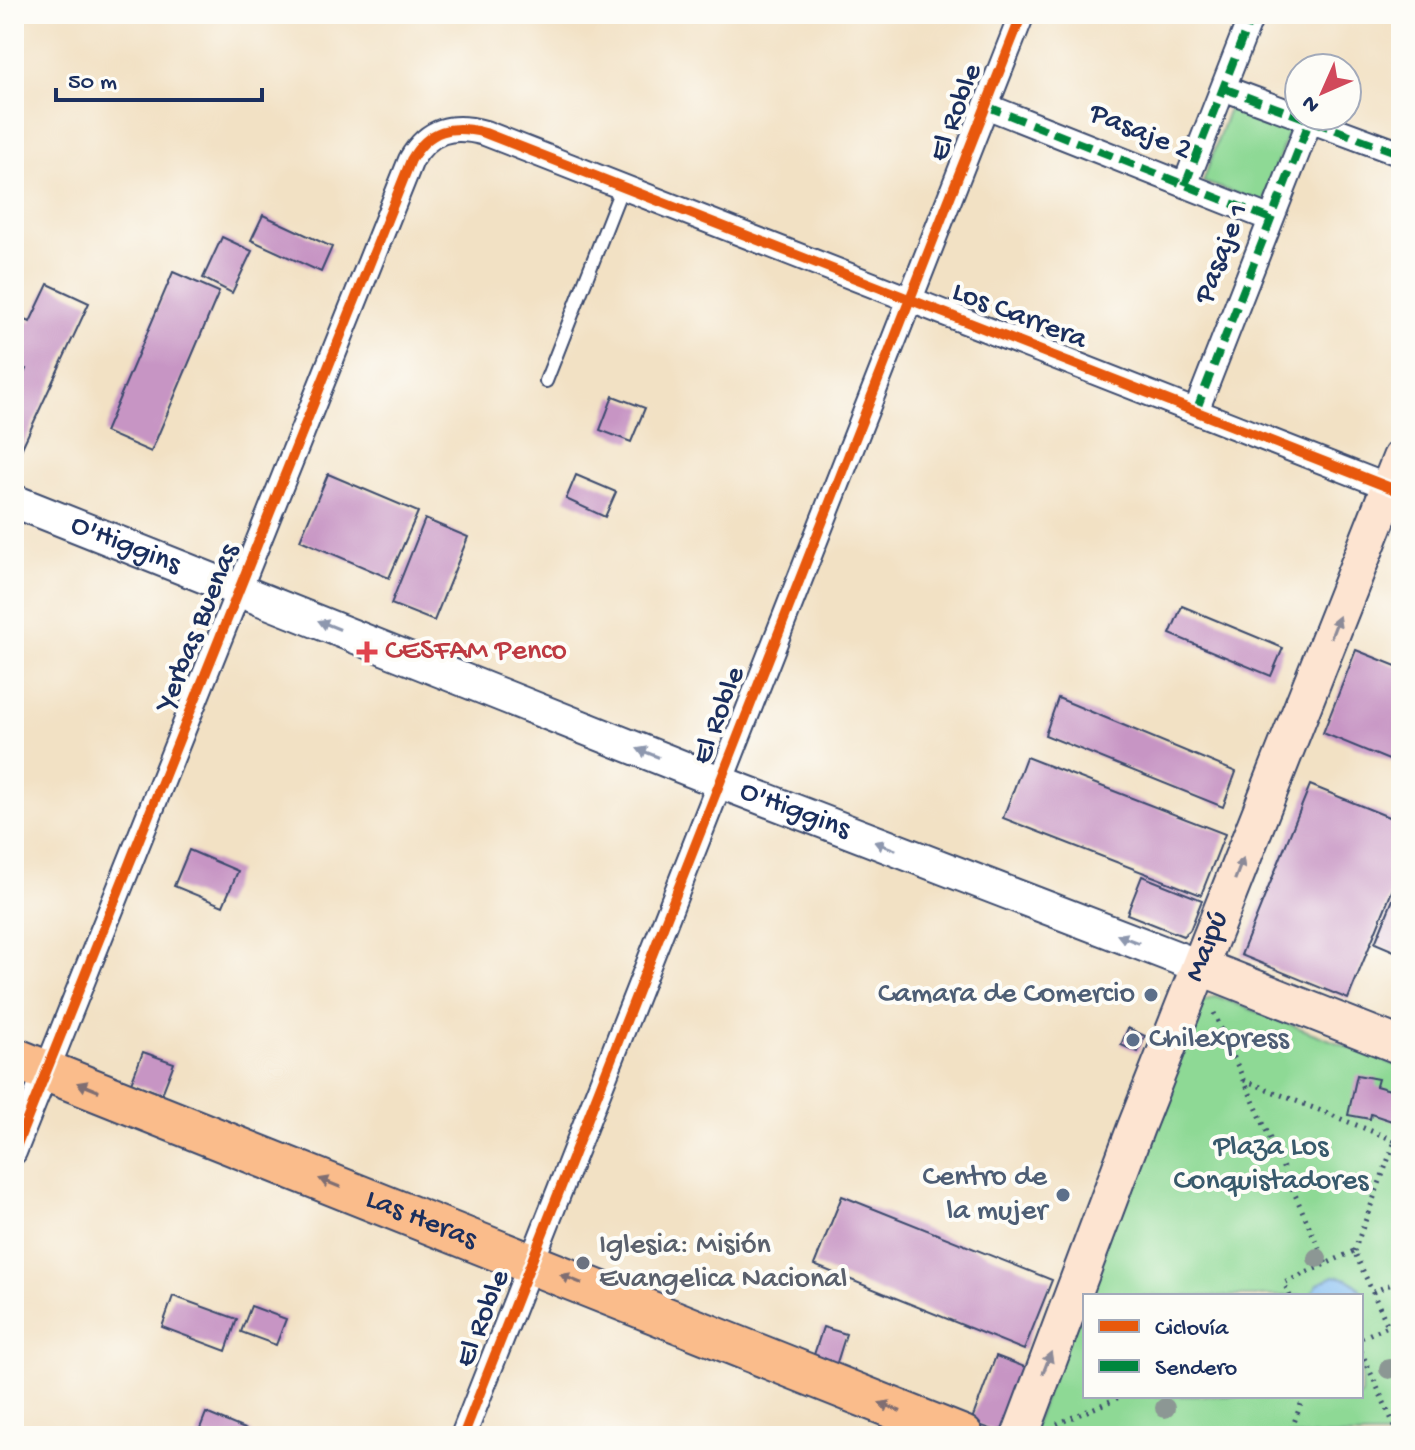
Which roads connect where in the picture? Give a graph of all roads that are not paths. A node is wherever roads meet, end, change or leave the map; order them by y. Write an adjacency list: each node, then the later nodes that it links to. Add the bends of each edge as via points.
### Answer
1 (1022, 14): 4 (street, El Roble)
2 (1252, 14): 3 (street)
3 (1223, 88): 5 (street); 10 (street)
4 (986, 106): 10 (street, Pasaje 2); 13 (street, El Roble)
5 (1283, 110)
6 (439, 131): 11 (street, Los Carrera, via 463,127 485,133); 18 (street, Yerbas Buenas, via 411,160)
7 (1305, 132): 12 (street, Pasaje 1)
8 (1342, 132): 9 (street)
9 (1401, 154)
10 (1185, 185): 12 (street, Pasaje 2)
11 (622, 187): 13 (street, Los Carrera); 14 (lane)
12 (1271, 219): 15 (street, Pasaje 1)
13 (910, 299): 15 (street, Los Carrera); 19 (street, El Roble)
14 (546, 381)
15 (1196, 411): 16 (street, Los Carrera)
16 (1397, 479): 20 (main road, Maipú, one-way to 16)
17 (14, 501): 18 (street, O'Higgins)
18 (240, 589): 19 (street, O'Higgins, one-way to 18); 22 (street, Yerbas Buenas)
19 (720, 782): 20 (street, O'Higgins, one-way to 19); 24 (street, El Roble)
20 (1201, 967): 21 (main road, O'Higgins); 27 (main road, Maipú, one-way to 20)
21 (1401, 1046)
22 (31, 1064): 23 (street, Yerbas Buenas); 24 (main road, Las Heras, one-way to 22)
23 (15, 1145)
24 (532, 1264): 25 (street, El Roble); 26 (main road, Las Heras, one-way to 24)
25 (463, 1436)
26 (963, 1436)
27 (1020, 1436)

